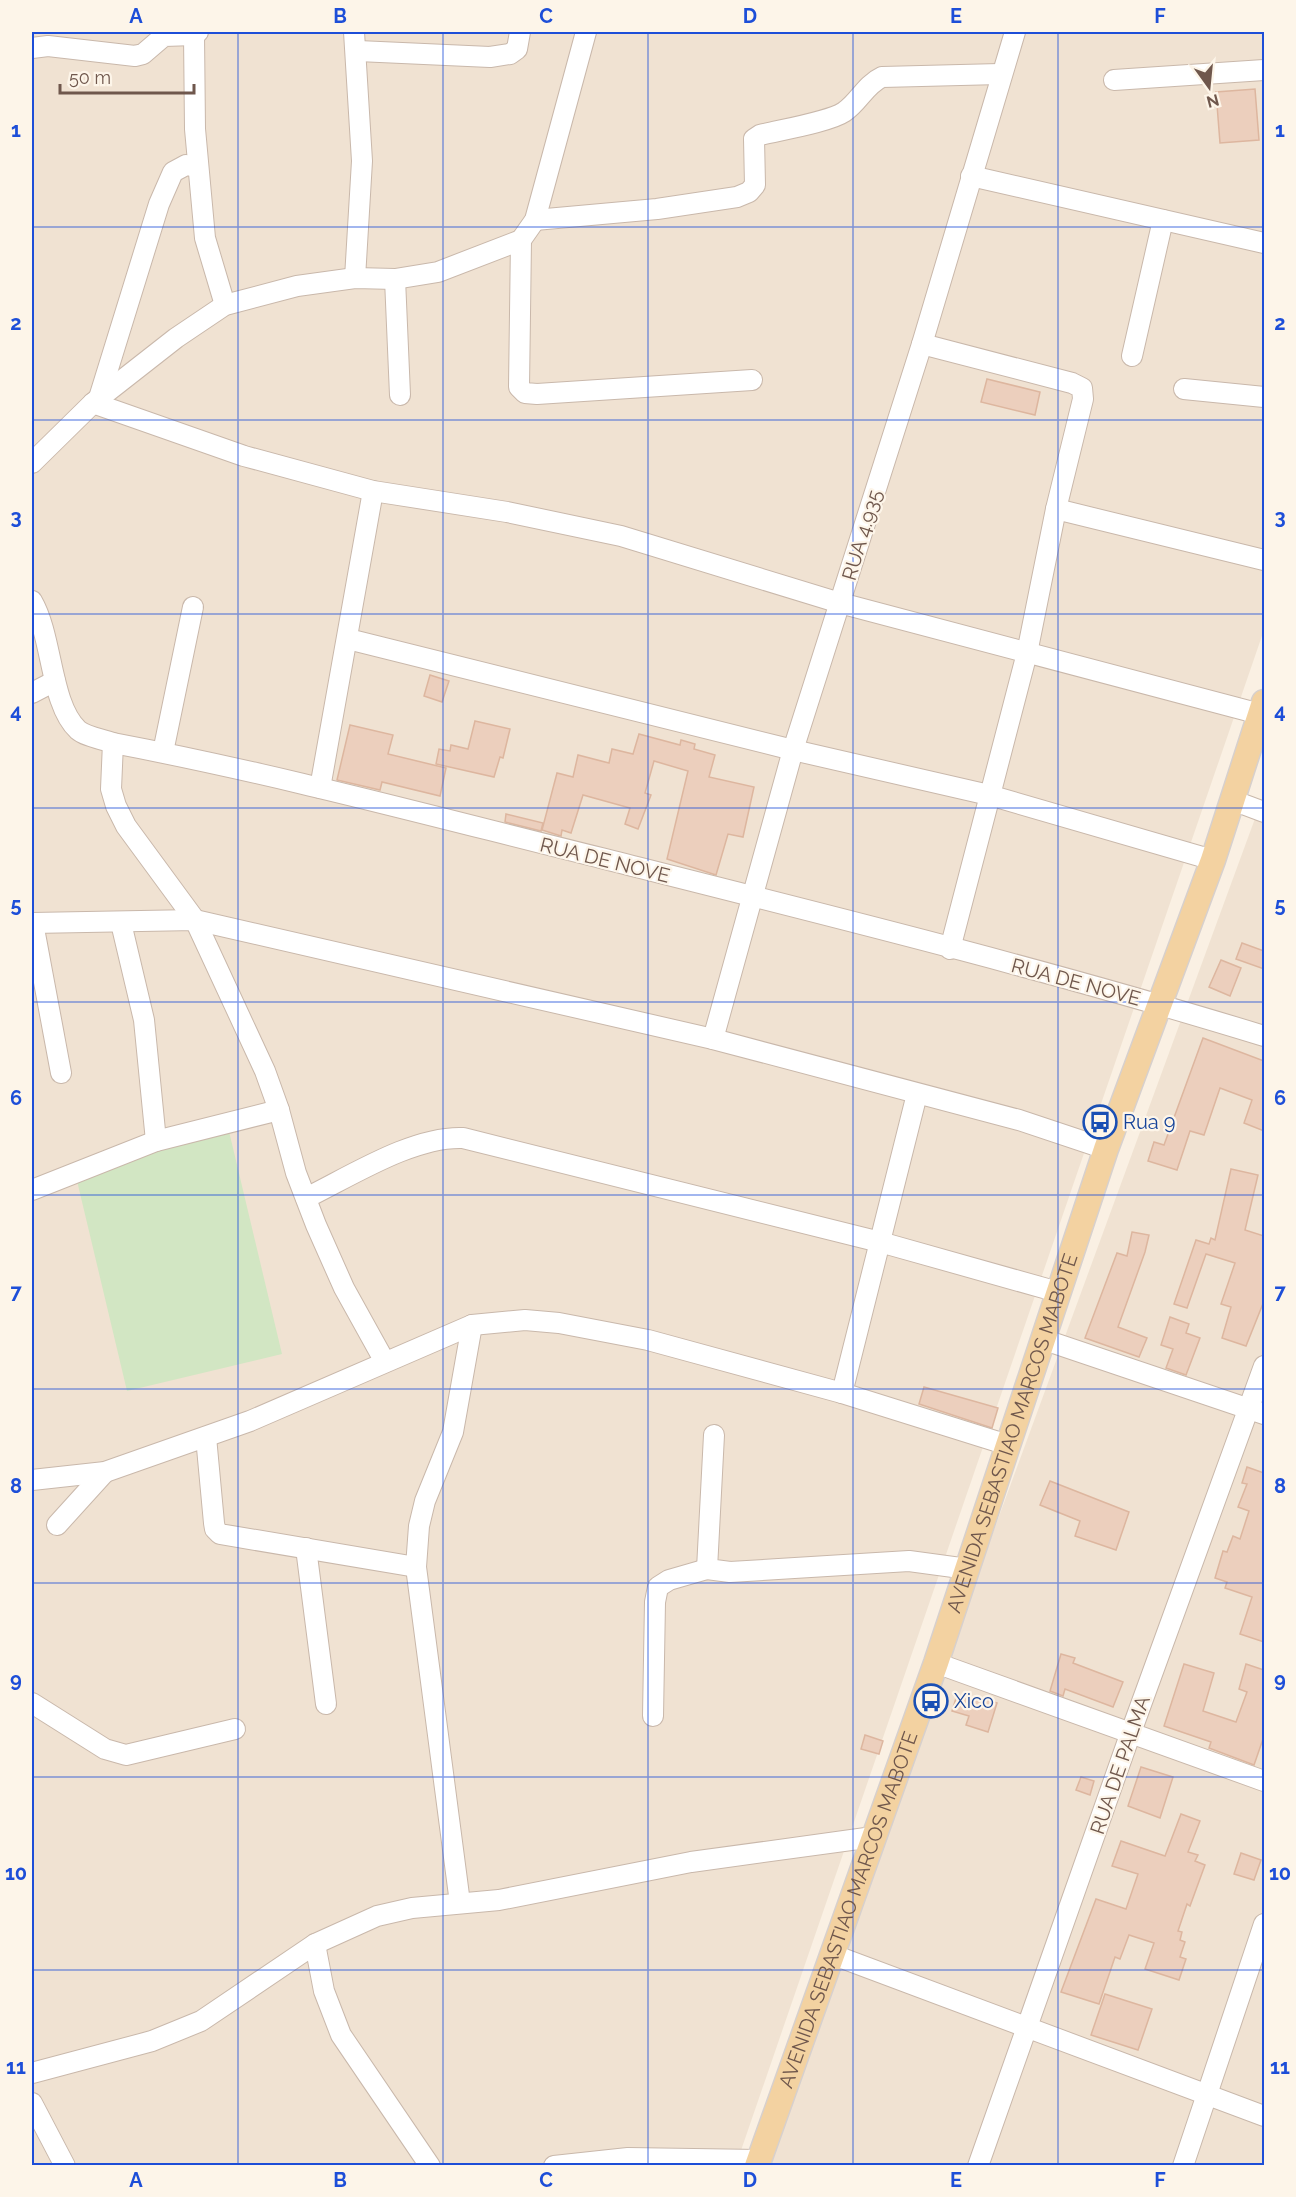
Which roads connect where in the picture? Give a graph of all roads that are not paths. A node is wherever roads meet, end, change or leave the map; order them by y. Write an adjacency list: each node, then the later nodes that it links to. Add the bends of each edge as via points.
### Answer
1 (520, 32): 6 (street, via 517,49 490,57)
2 (586, 32): 13 (street)
3 (1015, 32): 9 (street, RUA 4.935)
4 (196, 33): 5 (street); 11 (street)
5 (162, 34): 7 (street, via 143,54 135,56 48,46)
6 (356, 41): 17 (street, via 362,161)
7 (32, 48)
8 (1264, 70): 10 (street)
9 (1000, 74): 12 (street, RUA 4.935); 13 (street, via 882,77 870,83 841,114 754,139 755,185 737,197)
10 (1114, 80)
11 (198, 167): 19 (street, via 205,238); 26 (street, via 186,165 173,172 159,204)
12 (971, 176): 14 (street); 20 (street, RUA 4.935)
13 (535, 220): 15 (street)
14 (1163, 220): 16 (street); 21 (street)
15 (521, 240): 18 (street, via 438,272); 22 (street, via 519,387 525,393)
16 (1264, 243)
17 (355, 278): 18 (street); 19 (street, via 297,286)
18 (395, 279): 24 (street)
19 (225, 305): 26 (street)
20 (922, 344): 29 (street, via 1036,372 1082,388 1083,399); 32 (street, RUA 4.935)
21 (1132, 356)
22 (752, 380)
23 (1184, 389): 25 (street)
24 (400, 395)
25 (1264, 398)
26 (96, 401): 27 (street); 28 (street, via 244,456)
27 (32, 463)
28 (373, 491): 32 (street, via 507,512 621,536); 34 (street)
29 (1056, 509): 30 (street); 35 (street)
30 (1264, 560)
31 (32, 601): 36 (street, RUA DE NOVE, via 45,631)
32 (840, 603): 35 (street); 40 (street, RUA 4.935)
33 (193, 607): 41 (street)
34 (348, 639): 40 (street); 42 (street)
35 (1027, 653): 38 (street); 43 (street)
36 (55, 681): 37 (street); 39 (street, RUA DE NOVE, via 69,720 80,732)
37 (32, 693)
38 (1262, 708): 44 (main road, AVENIDA SEBASTIAO MARCOS MABOTE)
39 (113, 743): 41 (street, RUA DE NOVE); 48 (street, via 111,789 116,806)
40 (793, 750): 43 (street); 47 (street, RUA 4.935)
41 (163, 752): 42 (street, RUA DE NOVE)
42 (320, 788): 47 (street, RUA DE NOVE)
43 (990, 795): 46 (street); 51 (street)
44 (1232, 800): 45 (street); 46 (main road, AVENIDA SEBASTIAO MARCOS MABOTE)
45 (1264, 812)
46 (1213, 860): 52 (main road, AVENIDA SEBASTIAO MARCOS MABOTE)
47 (752, 896): 51 (street, RUA DE NOVE); 54 (street, RUA 4.935)
48 (195, 920): 50 (street); 54 (street); 57 (street)
49 (32, 923): 50 (street); 55 (street)
50 (121, 923): 58 (street, via 144,1020)
51 (950, 949): 52 (street, RUA DE NOVE)
52 (1162, 1005): 53 (street, RUA DE NOVE); 59 (main road, AVENIDA SEBASTIAO MARCOS MABOTE)
53 (1264, 1036)
54 (713, 1039): 56 (street)
55 (61, 1073)
56 (917, 1094): 59 (street, via 1019,1120); 62 (street)
57 (279, 1110): 58 (street); 61 (street)
58 (156, 1141): 60 (street)
59 (1106, 1149): 63 (main road, AVENIDA SEBASTIAO MARCOS MABOTE)
60 (32, 1190)
61 (306, 1198): 62 (street, via 419,1143 444,1137 463,1138); 66 (street, via 344,1288)
62 (880, 1242): 63 (street); 68 (street)
63 (1058, 1292): 65 (main road, AVENIDA SEBASTIAO MARCOS MABOTE)
64 (472, 1325): 66 (street); 68 (street, via 525,1320 559,1323 648,1340); 77 (street, via 453,1432 419,1526)
65 (1042, 1339): 69 (street); 72 (main road, AVENIDA SEBASTIAO MARCOS MABOTE)
66 (385, 1362): 71 (street)
67 (1264, 1366): 69 (street, RUA DE PALMA)
68 (842, 1393): 72 (street)
69 (1257, 1412): 85 (street, RUA DE PALMA)
70 (714, 1435): 78 (street)
71 (206, 1437): 73 (street); 76 (street, via 215,1530)
72 (1008, 1445): 79 (main road, AVENIDA SEBASTIAO MARCOS MABOTE)
73 (105, 1472): 74 (street); 75 (street)
74 (32, 1480)
75 (57, 1525)
76 (306, 1548): 77 (street); 82 (street)
77 (416, 1567): 88 (street)
78 (707, 1569): 79 (street, via 730,1572 909,1561); 83 (street, via 658,1587)
79 (968, 1569): 80 (main road, AVENIDA SEBASTIAO MARCOS MABOTE)
80 (936, 1663): 85 (street); 87 (main road, AVENIDA SEBASTIAO MARCOS MABOTE)
81 (32, 1703): 84 (street, via 105,1749 126,1755)
82 (326, 1704)
83 (653, 1716)
84 (235, 1729)
85 (1131, 1732): 86 (street); 92 (street, RUA DE PALMA)
86 (1264, 1781)
87 (873, 1837): 88 (street, via 691,1862 499,1900); 91 (main road, AVENIDA SEBASTIAO MARCOS MABOTE)
88 (460, 1903): 90 (street, via 377,1916)
89 (1264, 1924): 94 (street)
90 (315, 1944): 93 (street, via 201,2020 152,2042); 99 (street, via 324,1991 341,2035)
91 (831, 1953): 92 (street); 97 (main road, AVENIDA SEBASTIAO MARCOS MABOTE)
92 (1028, 2028): 94 (street); 101 (street, RUA DE PALMA)
93 (32, 2073)
94 (1208, 2095): 96 (street); 102 (street)
95 (33, 2109): 98 (street)
96 (1264, 2116)
97 (758, 2163): 100 (street, via 628,2158)
98 (65, 2166)
99 (430, 2166)
100 (554, 2166)
101 (978, 2166)
102 (1183, 2166)

